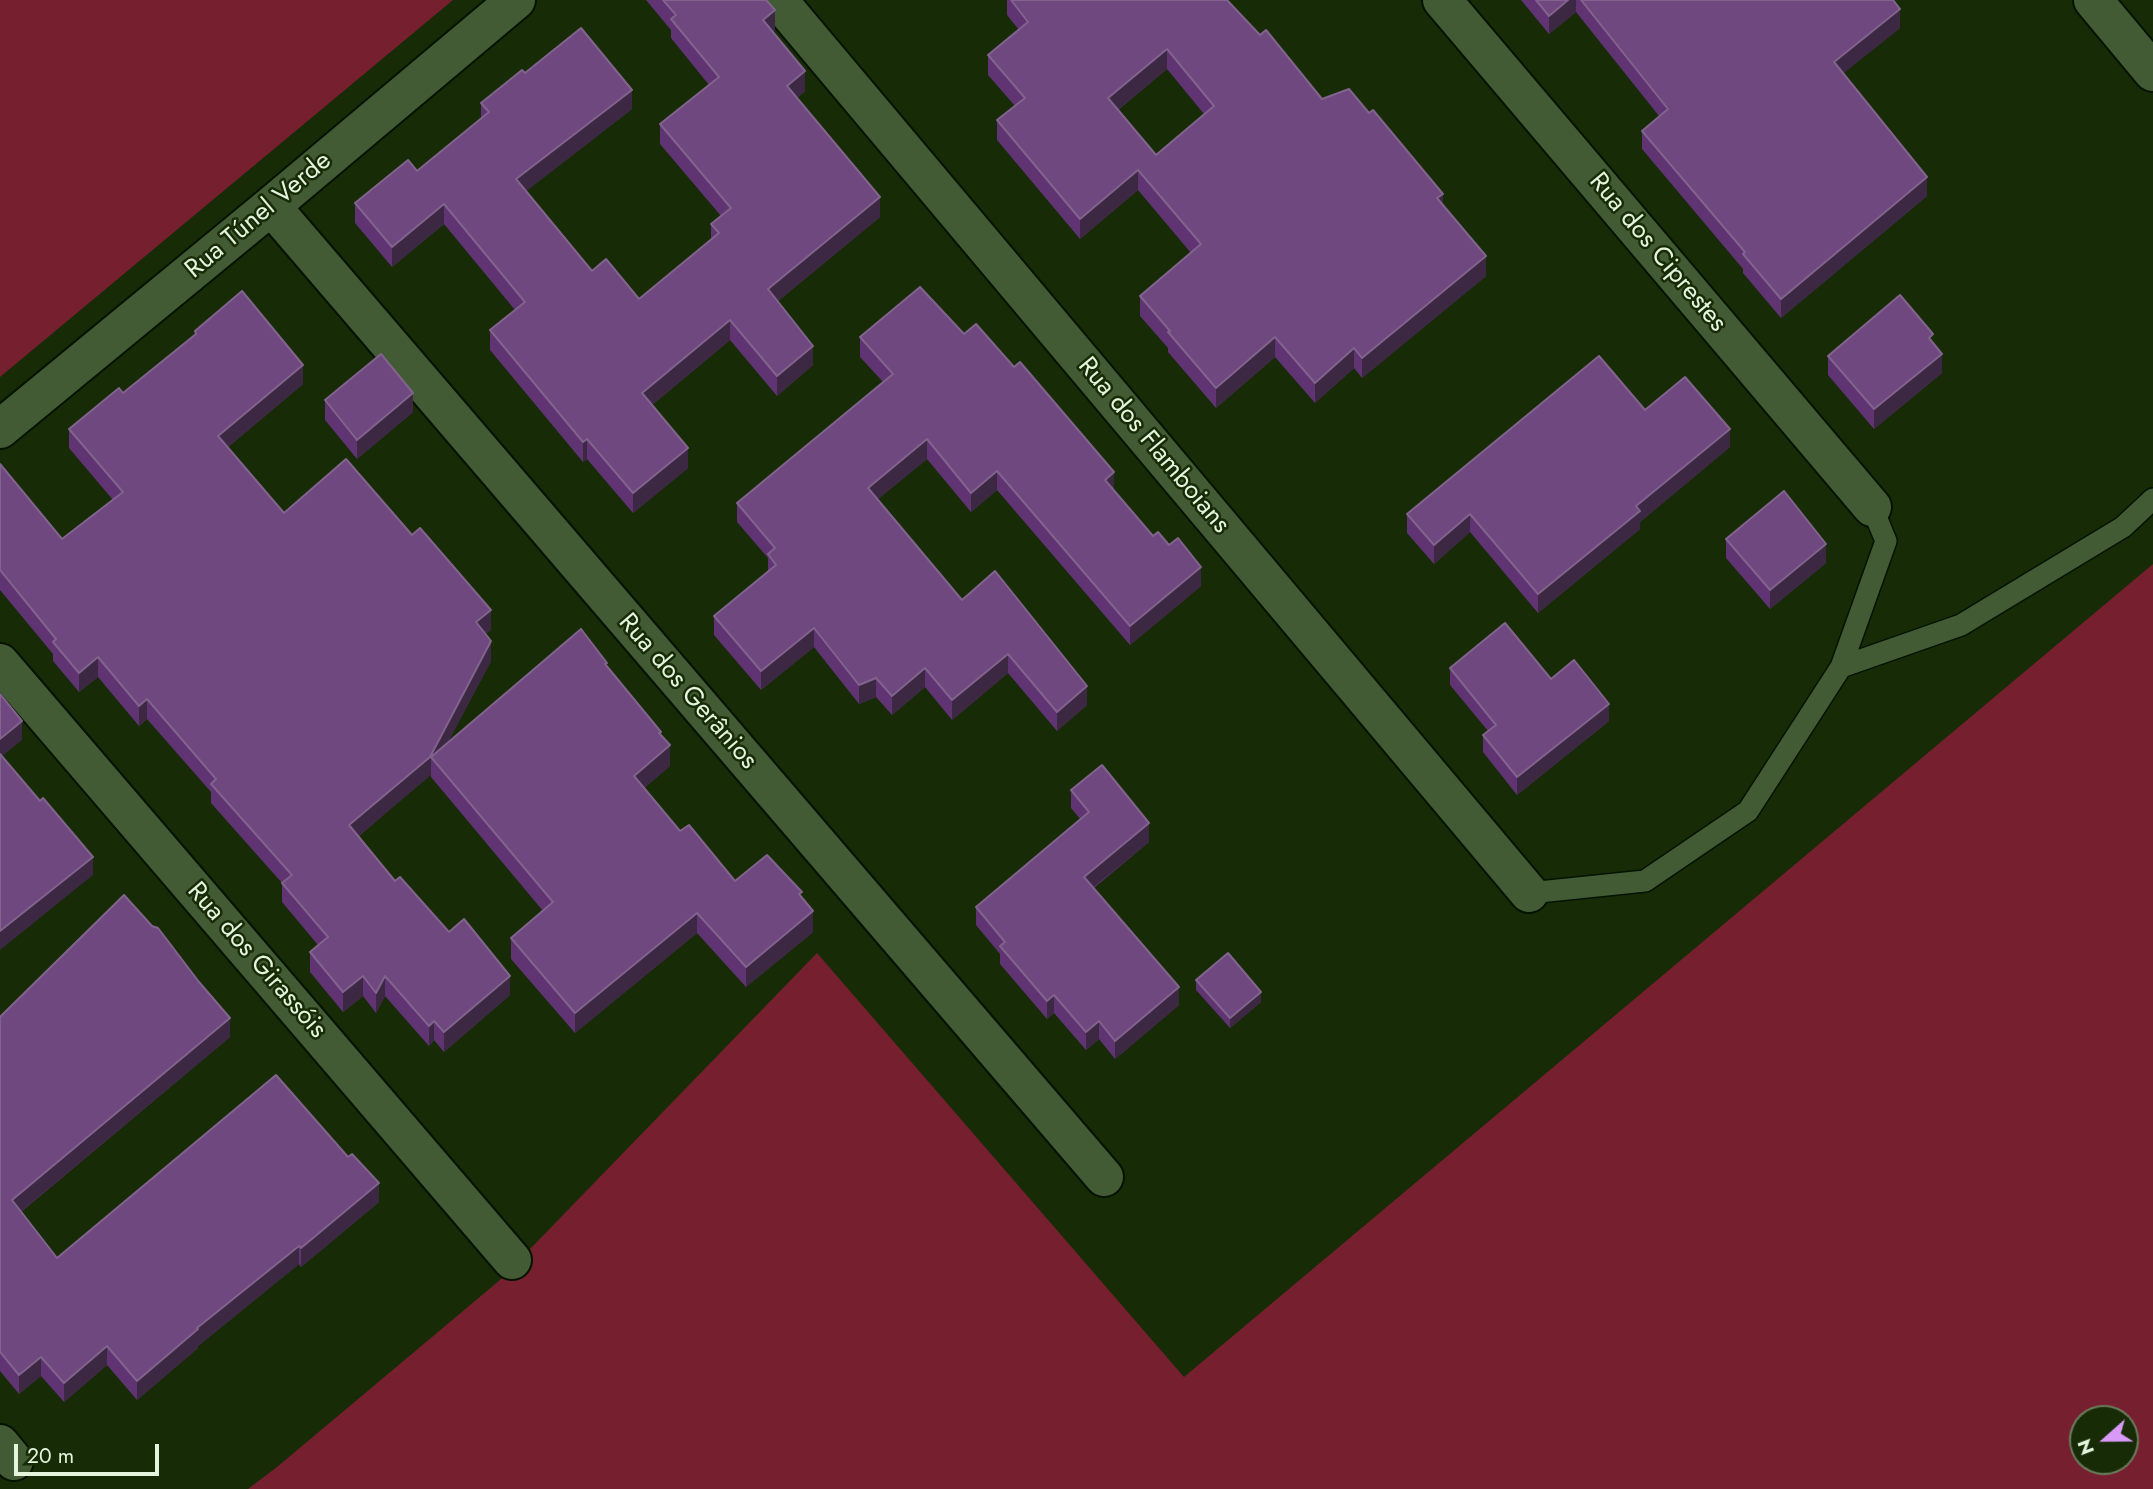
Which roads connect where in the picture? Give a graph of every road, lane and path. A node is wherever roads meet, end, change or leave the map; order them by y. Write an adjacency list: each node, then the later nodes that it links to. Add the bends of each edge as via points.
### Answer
1 (516, 0): 6 (street, Rua Túnel Verde)
2 (778, 0): 12 (street, Rua dos Flamboians)
3 (1442, 0): 9 (street, Rua dos Ciprestes)
4 (2093, 0): 5 (street)
5 (2153, 72)
6 (271, 206): 7 (street, Rua Túnel Verde); 13 (street, Rua dos Gerânios)
7 (0, 429)
8 (2153, 499): 11 (lane, via 2123,527 1961,625)
9 (1872, 506): 11 (lane, via 1886,541)
10 (0, 663): 14 (street, Rua dos Girassóis)
11 (1841, 667): 12 (lane, via 1748,811 1645,881)
12 (1529, 893)
13 (1104, 1177)
14 (512, 1261)

